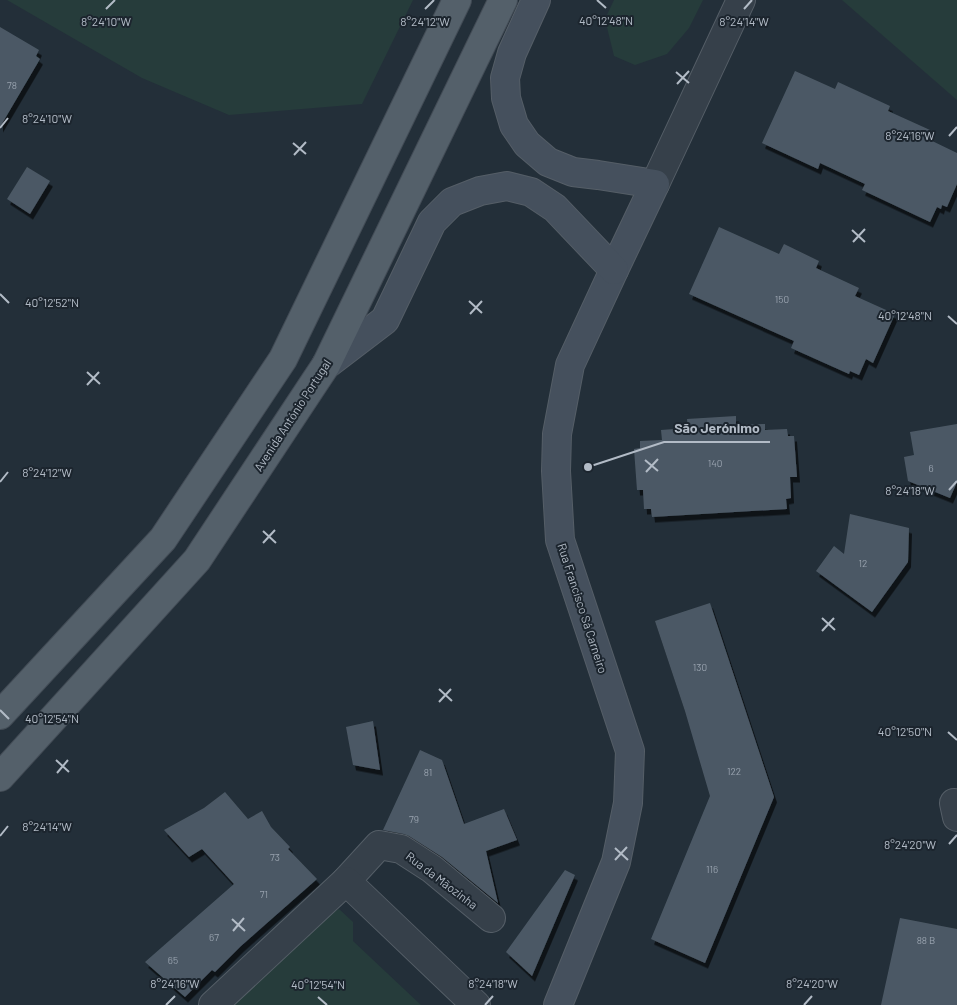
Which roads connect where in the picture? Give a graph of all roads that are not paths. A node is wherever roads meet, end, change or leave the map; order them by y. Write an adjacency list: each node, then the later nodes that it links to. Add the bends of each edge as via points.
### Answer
1 (457, 0): 8 (main road, via 283,359 163,539)
2 (503, 0): 7 (main road, Avenida António Portugal)
3 (536, 0): 5 (street, via 512,53 505,78 506,98 514,125 527,144 548,162 573,172)
4 (741, 0): 5 (street)
5 (655, 184): 6 (street, Rua Francisco Sá Carneiro)
6 (614, 270): 7 (street, via 555,208 530,192 507,186 480,191 452,202 432,222 385,320); 14 (street, Rua Francisco Sá Carneiro, via 570,365 558,434 556,471 560,540 630,751 628,803 616,862)
7 (326, 365): 9 (main road, Avenida António Portugal, via 197,560)
8 (0, 715)
9 (0, 777)
10 (346, 881): 11 (street, Rua da Mãozinha, via 379,845 401,849 432,869); 12 (street, Rua da Mãozinha); 13 (street)
11 (491, 918)
12 (213, 1005)
13 (476, 1005)
14 (558, 1005)

